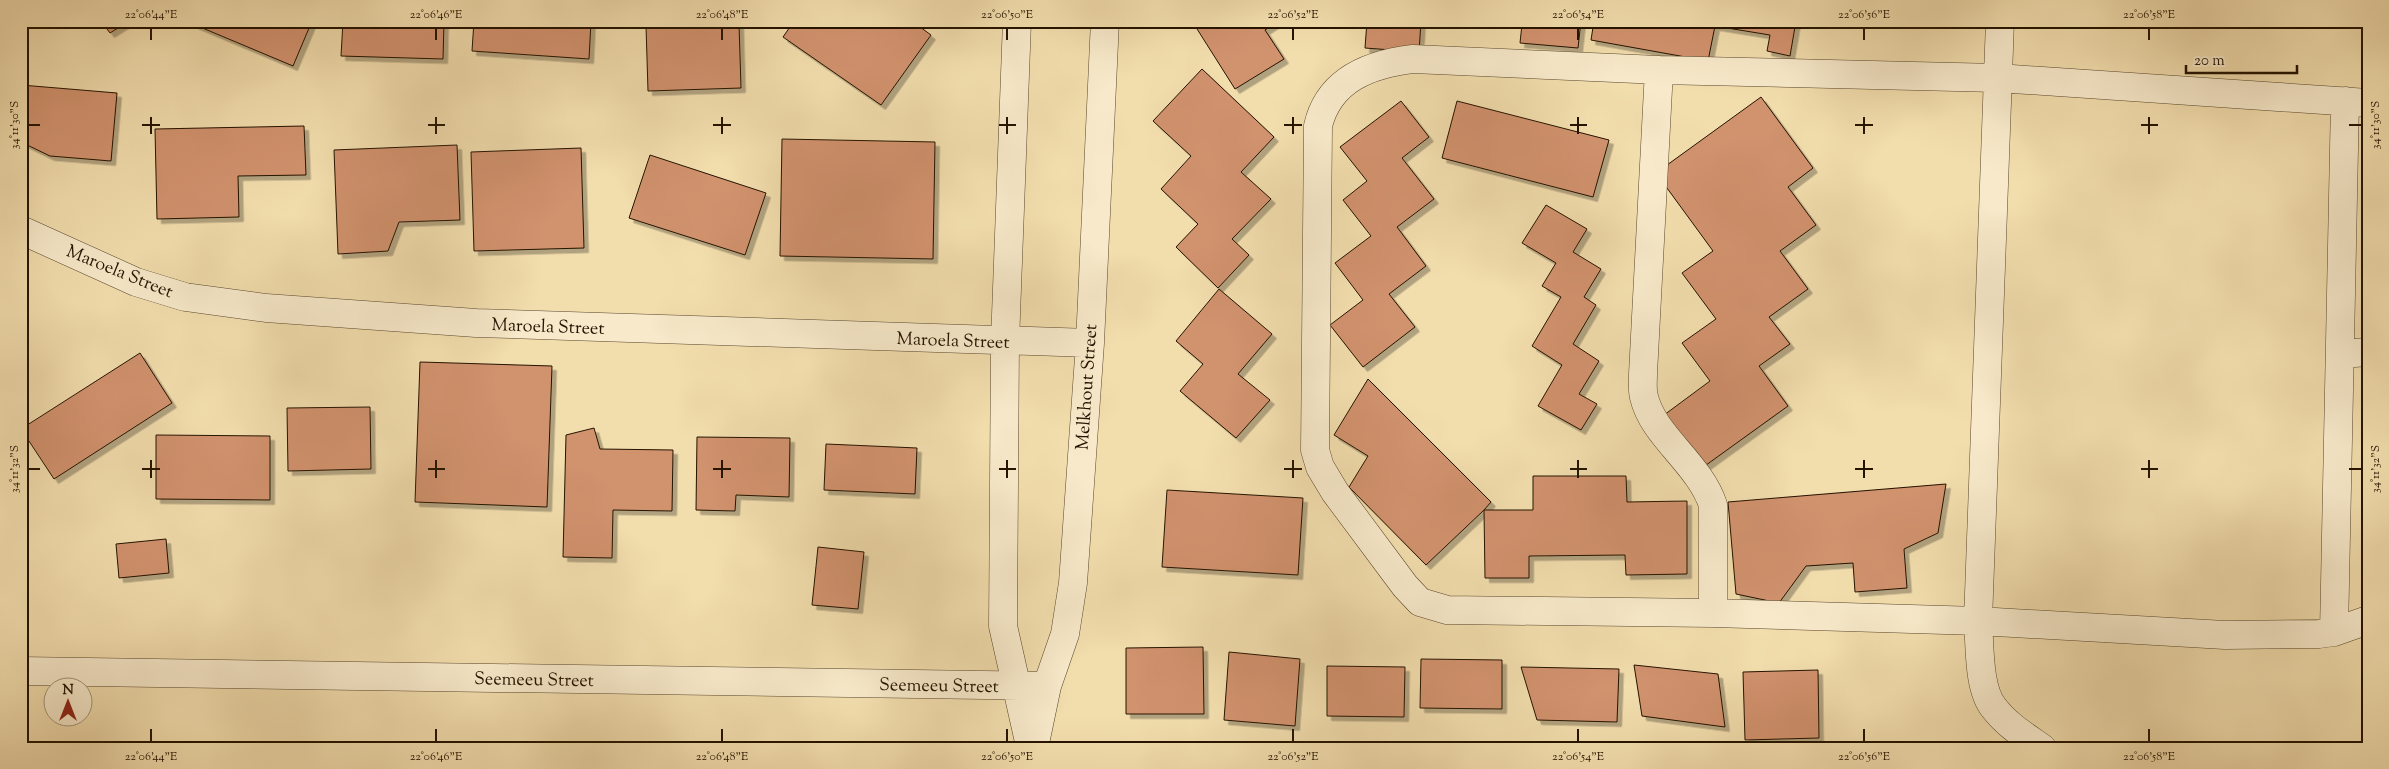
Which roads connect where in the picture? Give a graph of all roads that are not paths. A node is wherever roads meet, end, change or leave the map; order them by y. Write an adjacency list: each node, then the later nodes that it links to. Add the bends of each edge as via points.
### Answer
1 (1017, 21): 8 (street, Melkhout Street)
2 (1105, 21): 9 (street, Melkhout Street)
3 (2000, 21): 5 (street)
4 (1659, 70): 5 (street); 12 (street, via 1644,396 1652,417 1708,489 1713,505); 12 (street, via 1414,59 1385,62 1336,90 1322,110 1318,126 1315,450 1320,467 1335,492 1420,602 1447,610)
5 (1998, 78): 6 (street); 14 (street)
6 (2356, 102): 11 (street)
7 (21, 230): 8 (street, Maroela Street, via 136,282 185,297 266,308 476,324)
8 (1005, 342): 9 (street, Maroela Street); 17 (street, Melkhout Street, via 1003,626)
9 (1090, 343): 18 (street, Melkhout Street, via 1073,583 1064,634)
10 (2368, 352): 11 (street)
11 (2340, 354): 15 (street)
12 (1713, 614): 14 (street)
13 (2368, 620): 15 (street)
14 (1978, 621): 15 (street, via 2225,634); 20 (street, via 1983,680 1993,707)
15 (2334, 632)
16 (21, 671): 17 (street, Seemeeu Street)
17 (1017, 686): 18 (street, Seemeeu Street); 19 (street, Melkhout Street)
18 (1047, 686): 19 (street, Melkhout Street)
19 (1032, 748)
20 (2042, 748)

